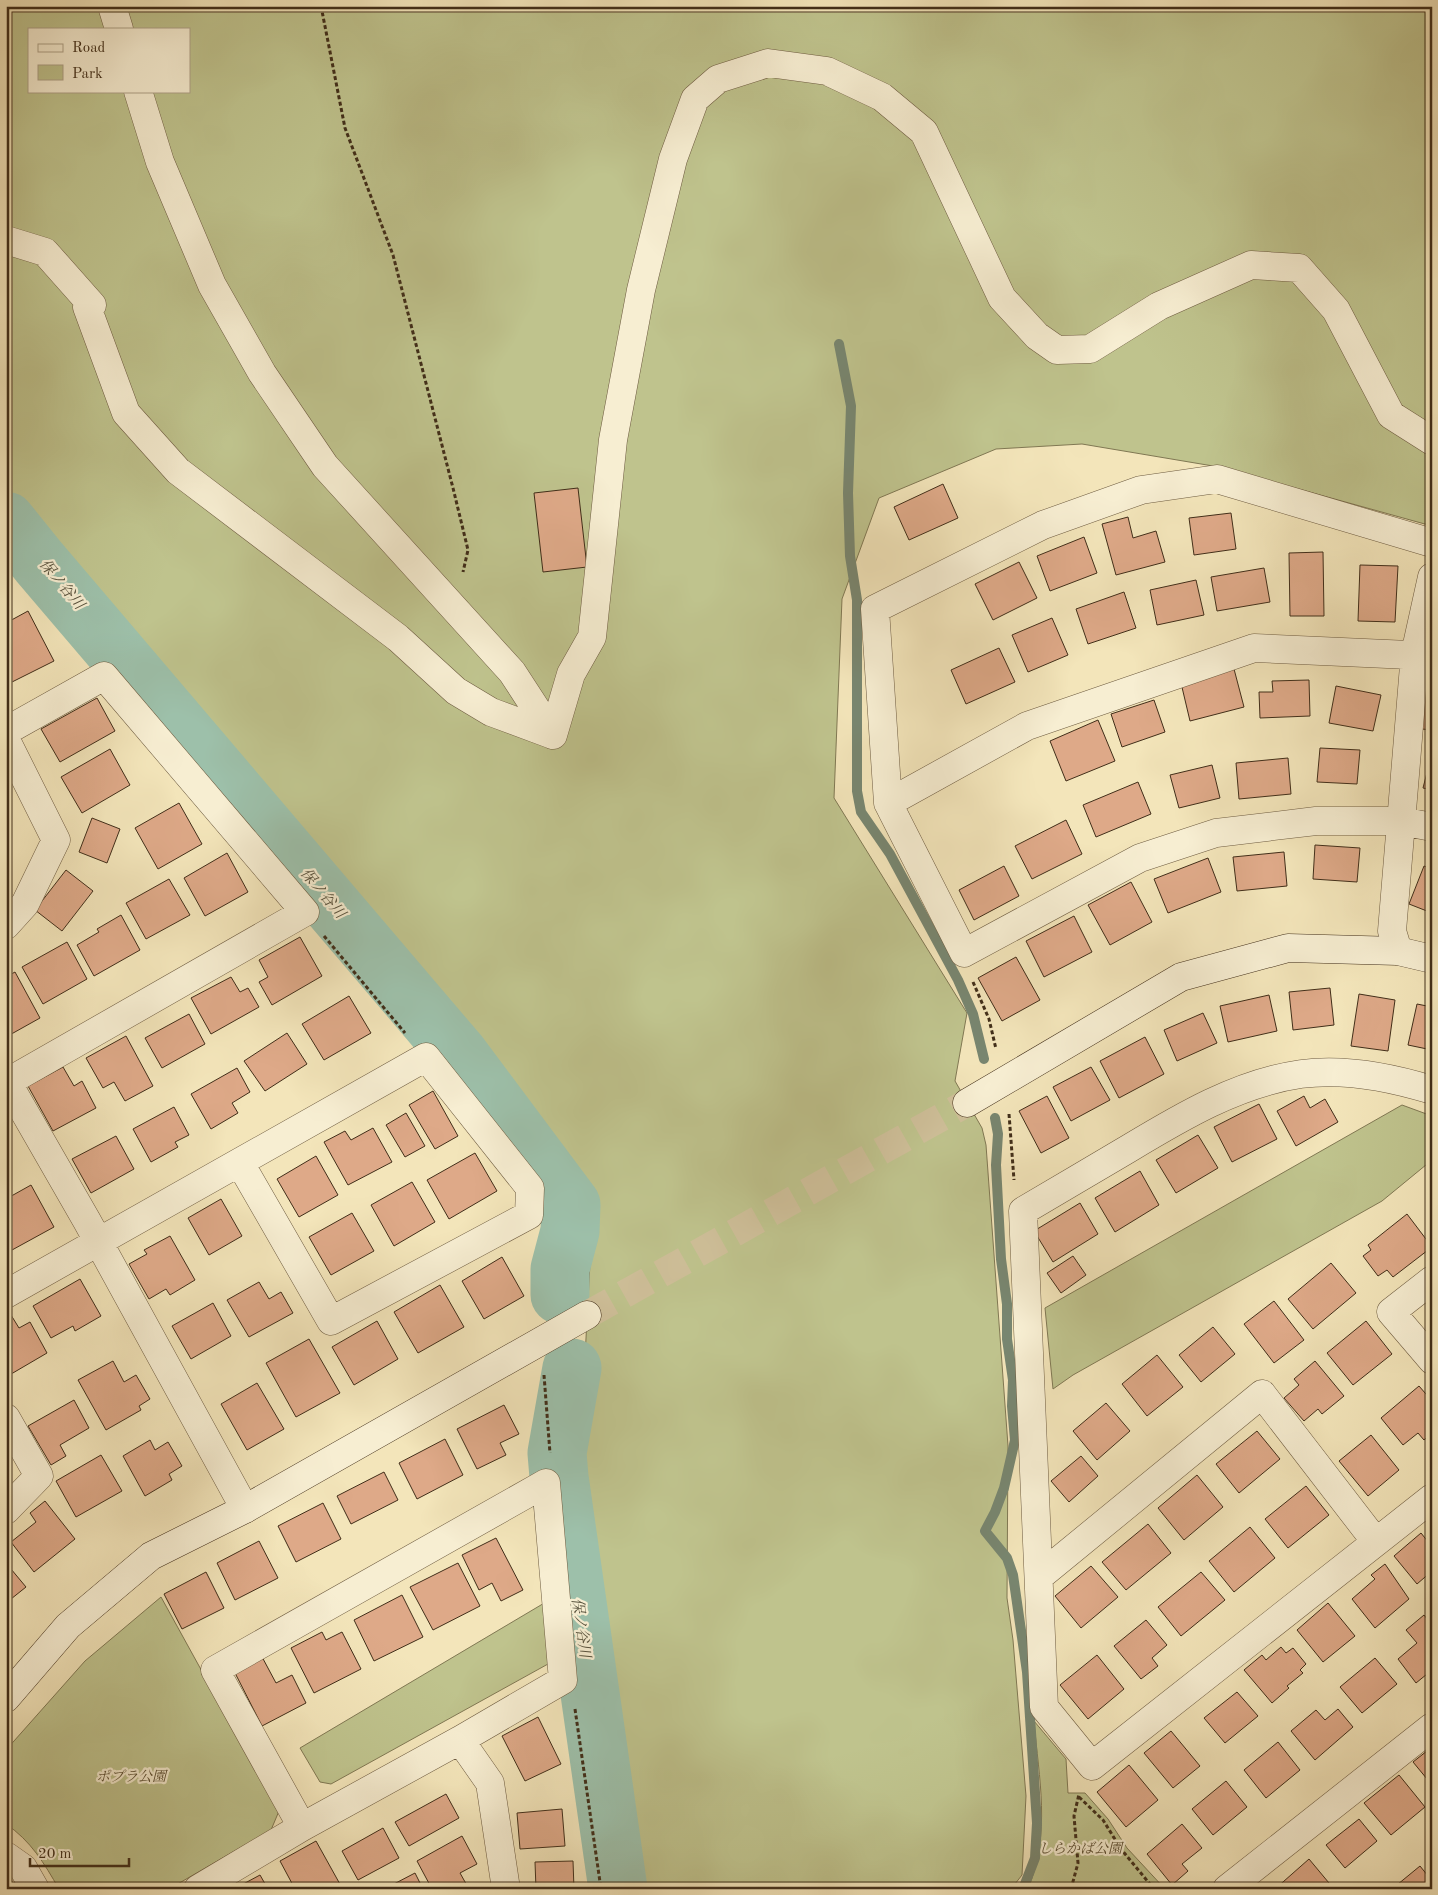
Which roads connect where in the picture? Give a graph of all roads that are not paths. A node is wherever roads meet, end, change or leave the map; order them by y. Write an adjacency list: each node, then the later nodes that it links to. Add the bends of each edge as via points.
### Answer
1 (112, 6): 2 (street)
2 (119, 28)
3 (138, 92): 10 (street, via 160,162 212,285 262,373 326,466 512,672)
4 (6, 240): 10 (street, via 45,252 92,305 87,306 126,412 178,471 398,638 456,691 491,712)
5 (1432, 441): 10 (street, via 1391,415 1336,310 1299,268 1251,265 1159,306 1090,349 1057,350 1037,336 1002,298 924,132 882,96 827,71 768,63 718,79 695,98 673,159 641,290 614,440 592,637 571,674)
6 (1432, 543): 12 (street, via 1217,479 1141,490 1043,525 875,609)
7 (1432, 577): 8 (street)
8 (1424, 655): 12 (street, via 1254,648 1027,726); 13 (street)
9 (6, 731): 18 (street, via 104,676 305,912)
10 (554, 735)
11 (6, 740): 15 (street, via 56,840 25,904)
12 (888, 803): 13 (street, via 964,953 1140,858 1216,833 1316,821)
13 (1401, 821): 14 (street); 16 (street, via 1392,931)
14 (1432, 827)
15 (6, 925)
16 (1398, 951): 17 (street); 20 (street, via 1288,948 1181,977)
17 (1432, 959)
18 (7, 1082): 22 (street)
19 (1432, 1090): 32 (street, via 1396,1079 1341,1073 1301,1074 1262,1082 1202,1106 1024,1211)
20 (967, 1103)
21 (240, 1163): 21 (street, via 331,1321 529,1215 530,1188 426,1057); 22 (street)
22 (98, 1242): 24 (street); 29 (street)
23 (1432, 1280): 26 (street, via 1391,1312)
24 (6, 1294)
25 (587, 1316): 29 (street)
26 (1432, 1360)
27 (6, 1418): 30 (street, via 39,1476)
28 (1432, 1498): 31 (street)
29 (245, 1509): 33 (street, via 151,1556 68,1626)
30 (6, 1510)
31 (1376, 1542): 32 (street, via 1262,1394); 32 (street, via 1092,1766 1044,1707)
32 (1040, 1576)
33 (6, 1698)
34 (1432, 1727): 41 (street)
35 (460, 1740): 36 (street); 36 (street, via 563,1680 546,1483 215,1670); 40 (street, via 490,1783)
36 (302, 1827): 39 (street)
37 (6, 1856): 38 (street, via 23,1868)
38 (35, 1889)
39 (198, 1889)
40 (506, 1889)
41 (1227, 1889)

